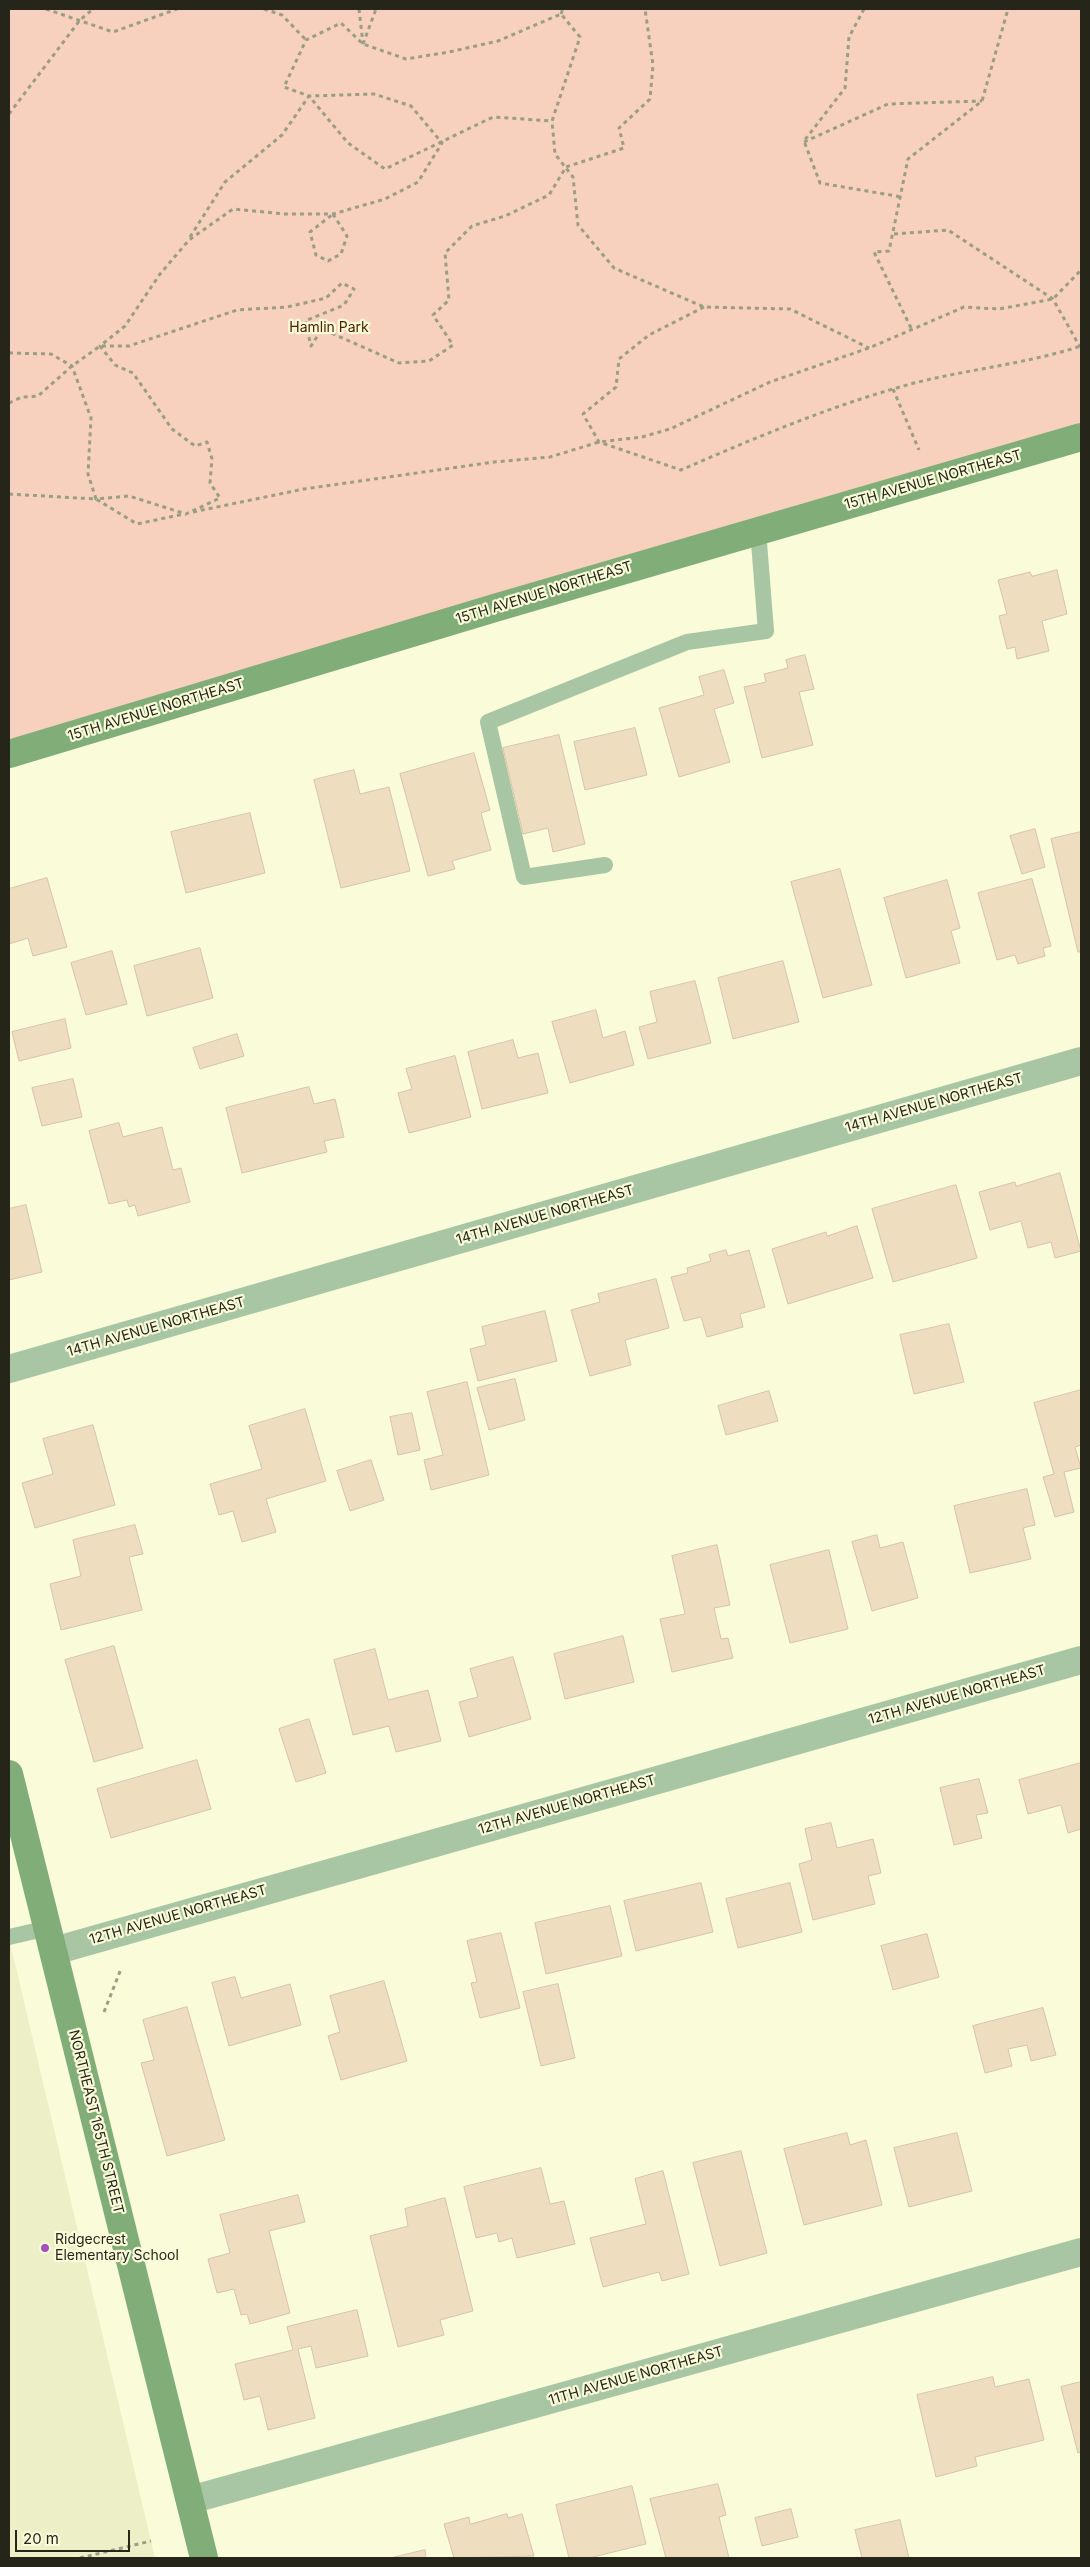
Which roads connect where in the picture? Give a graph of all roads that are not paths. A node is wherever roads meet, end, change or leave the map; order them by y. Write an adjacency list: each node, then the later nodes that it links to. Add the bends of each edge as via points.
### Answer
1 (1081, 437): 2 (main road, 15TH AVENUE NORTHEAST)
2 (758, 530): 3 (main road, 15TH AVENUE NORTHEAST); 4 (lane, via 766,631 686,642 488,722 524,877)
3 (9, 754)
4 (605, 865)
5 (1081, 1061): 6 (street, 14TH AVENUE NORTHEAST)
6 (9, 1369)
7 (1081, 1660): 10 (street, 12TH AVENUE NORTHEAST)
8 (9, 1774): 10 (main road, NORTHEAST 165TH STREET)
9 (9, 1938): 10 (lane)
10 (51, 1939): 12 (main road, NORTHEAST 165TH STREET)
11 (1081, 2252): 12 (street, 11TH AVENUE NORTHEAST)
12 (190, 2500): 13 (main road, NORTHEAST 165TH STREET)
13 (204, 2558)

